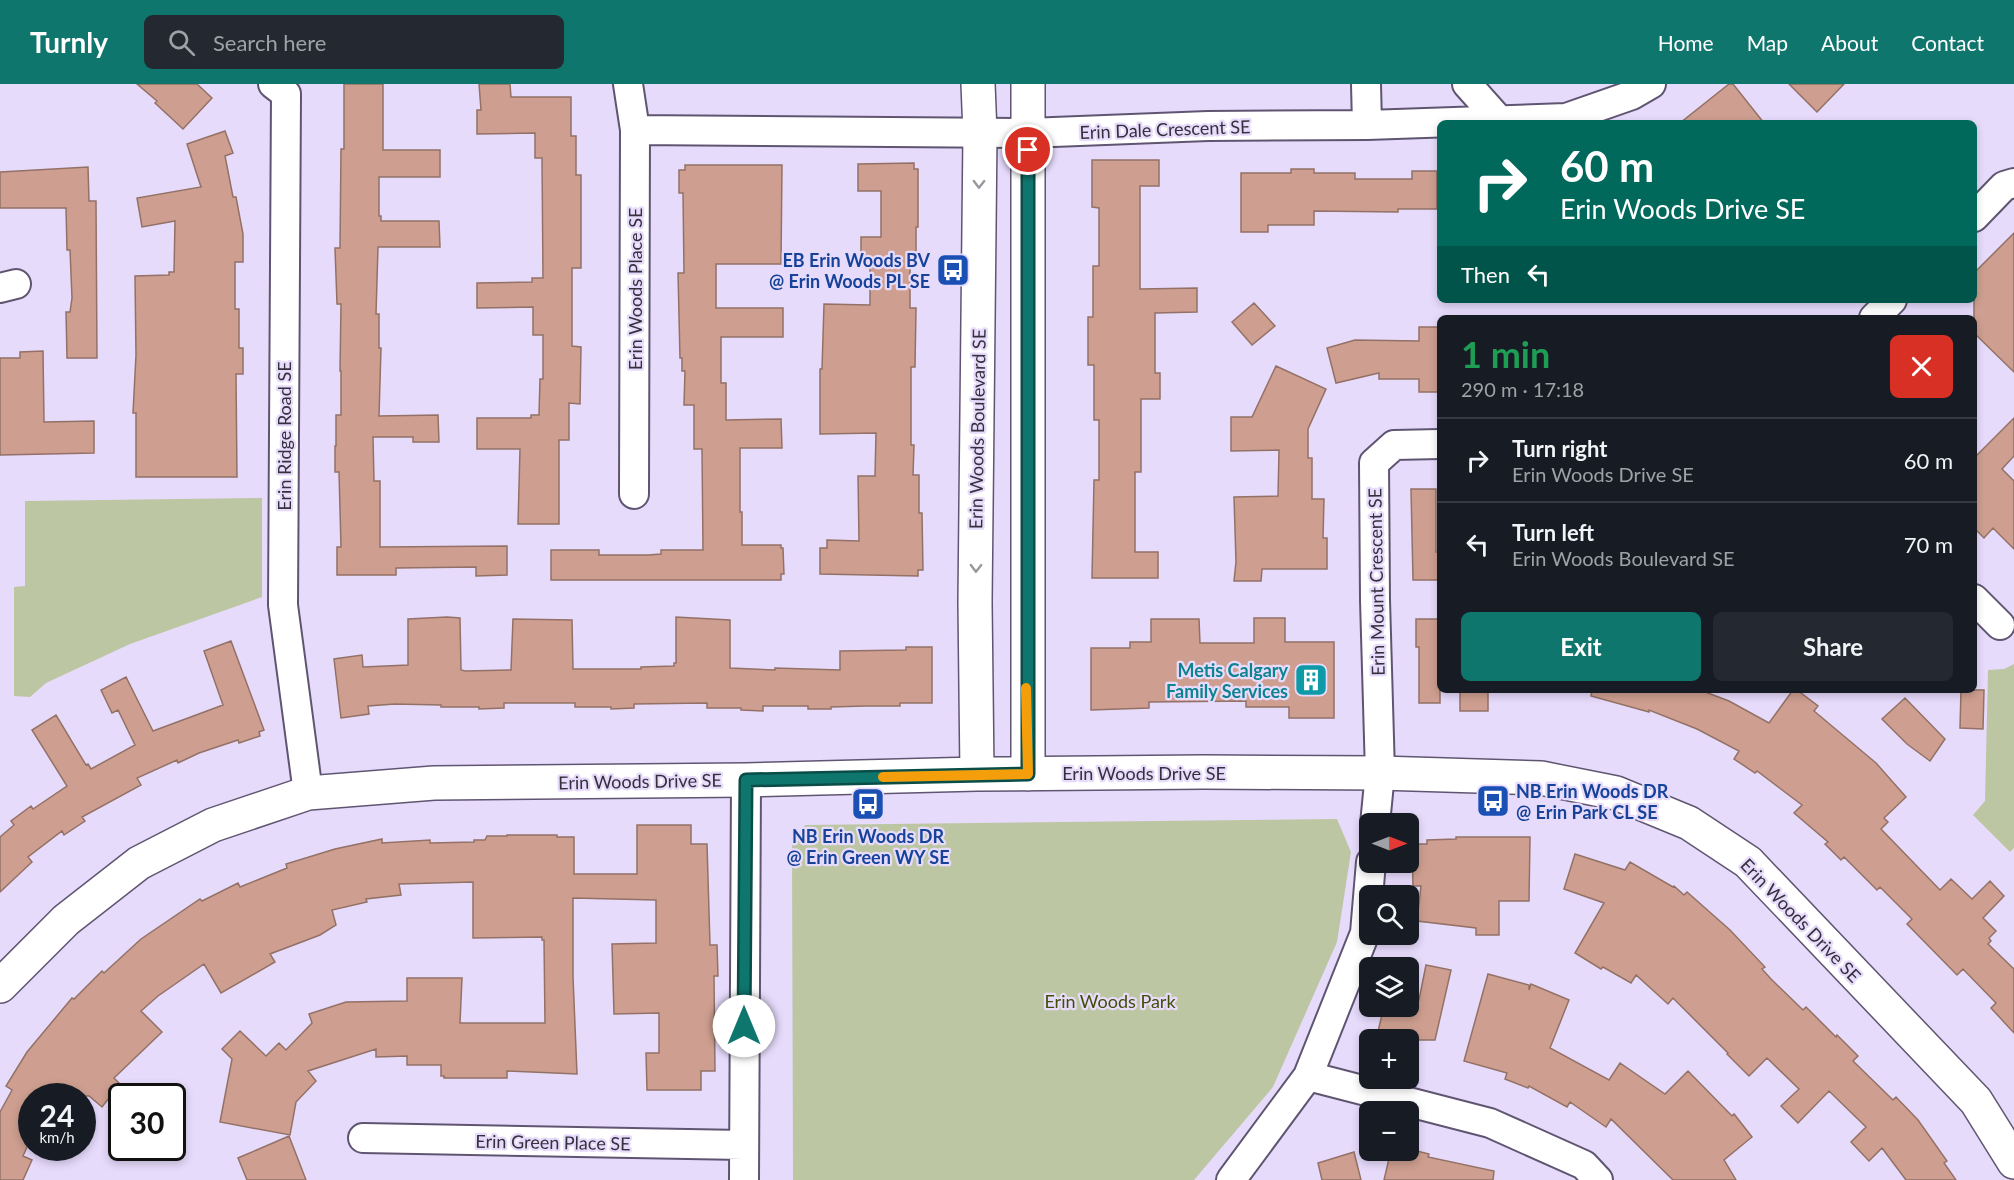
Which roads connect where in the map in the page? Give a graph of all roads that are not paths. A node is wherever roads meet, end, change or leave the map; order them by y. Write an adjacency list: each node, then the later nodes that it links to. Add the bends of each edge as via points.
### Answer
1 (273, 84): 27 (street, Erin Ridge Road SE, via 286,94 283,605)
2 (628, 84): 12 (street, Erin Woods Place SE)
3 (978, 84): 13 (street, Erin Woods Boulevard SE)
4 (1028, 84): 14 (street)
5 (1366, 84): 11 (street)
6 (1467, 84): 8 (street)
7 (1651, 84): 9 (street, Erin Dale Crescent SE, via 1632,95 1566,118)
8 (1499, 120)
9 (1522, 120)
10 (1437, 123): 11 (street, Erin Dale Crescent SE)
11 (1367, 125): 14 (street, Erin Dale Crescent SE)
12 (635, 130): 13 (street, Erin Dale Crescent SE); 20 (street, Erin Woods Place SE)
13 (980, 133): 14 (street, Erin Dale Crescent SE); 24 (street, Erin Woods Boulevard SE, one-way to 24)
14 (1028, 133): 25 (street)
15 (2014, 183): 16 (street, via 2004,186)
16 (1977, 214)
17 (1889, 303): 18 (street)
18 (1877, 315)
19 (1437, 444): 23 (street, Erin Mount Crescent SE, via 1394,445 1374,463)
20 (634, 494)
21 (1977, 602): 22 (street)
22 (2000, 625)
23 (1380, 773): 25 (street, Erin Woods Drive SE); 28 (street, Erin Mount Crescent SE); 34 (street, Erin Woods Drive SE, via 1541,778 1616,793 1689,823 1748,862 1976,1101)
24 (977, 774): 25 (street, Erin Woods Drive SE); 26 (street, Erin Woods Drive SE)
25 (1028, 774)
26 (746, 780): 27 (street, Erin Woods Drive SE, via 434,783); 33 (street)
27 (308, 793): 30 (street, Erin Woods Drive SE, via 213,825 140,863 66,920)
28 (1376, 813)
29 (1370, 873): 31 (street, via 1365,933)
30 (0, 986)
31 (1308, 1076): 36 (street); 37 (street, via 1490,1123 1584,1165)
32 (363, 1138): 33 (street, Erin Green Place SE)
33 (743, 1145): 35 (street)
34 (2014, 1162)
35 (744, 1180)
36 (1231, 1180)
37 (1598, 1180)

